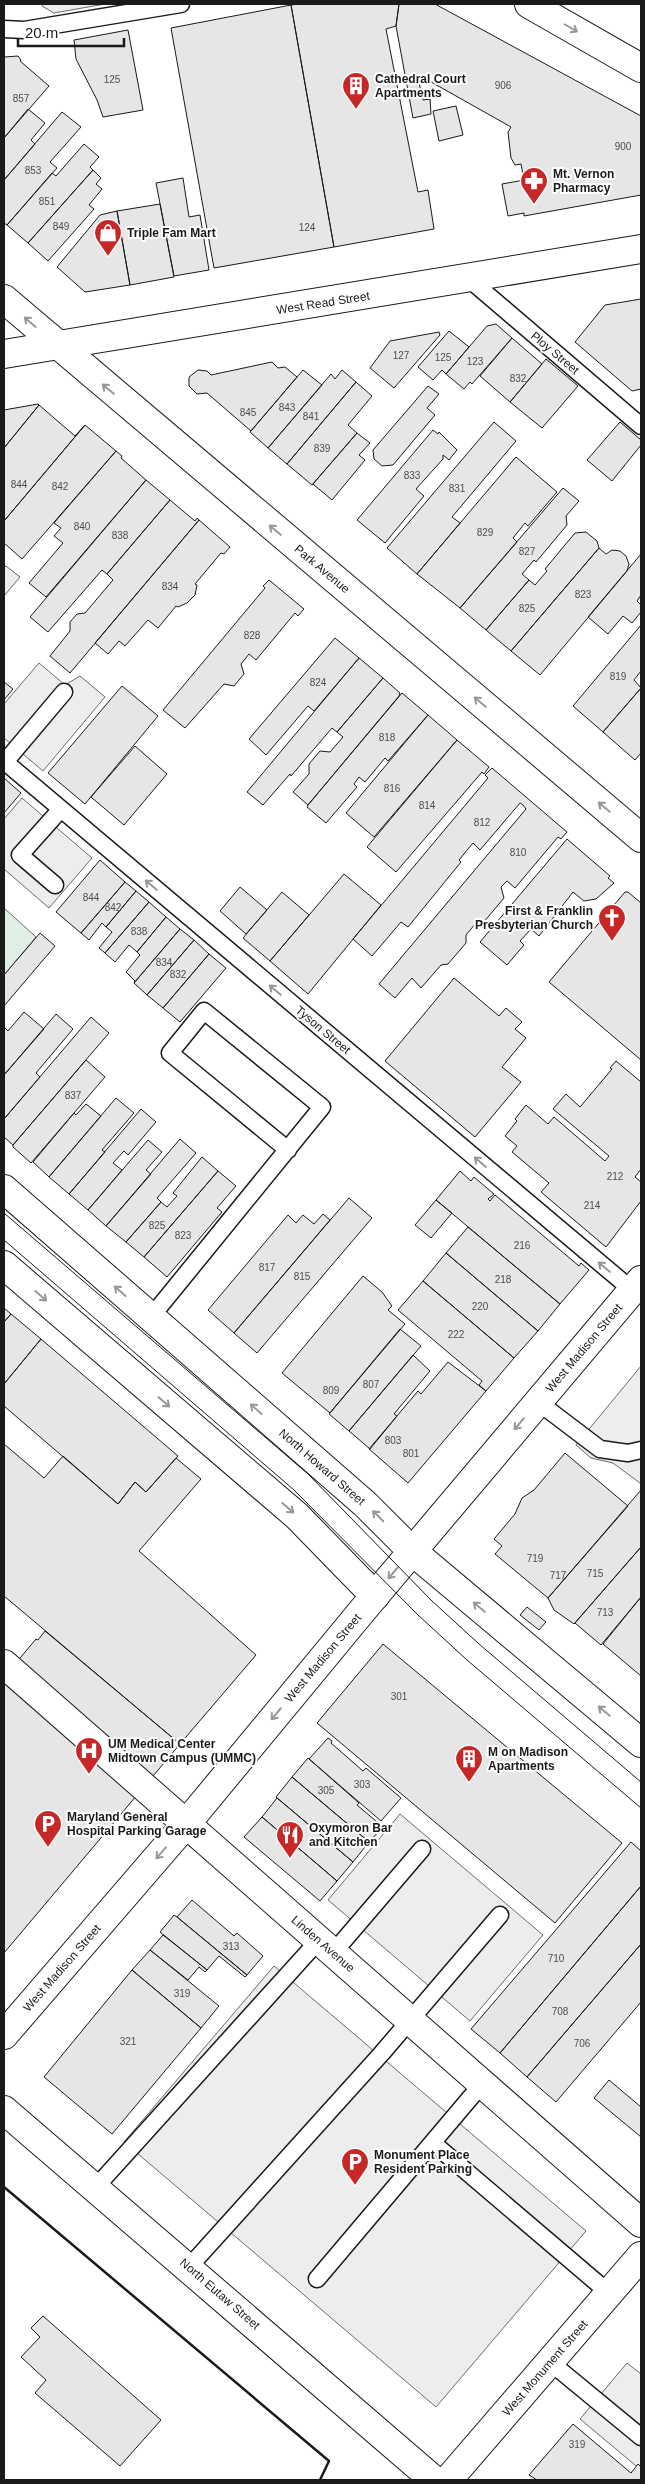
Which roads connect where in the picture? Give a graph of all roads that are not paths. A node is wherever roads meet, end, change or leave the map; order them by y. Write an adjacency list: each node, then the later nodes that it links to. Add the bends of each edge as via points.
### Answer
1 (181, 4): 3 (lane, via 24,30)
2 (531, 4): 4 (street, one-way to 4)
3 (4, 29)
4 (641, 68)
5 (641, 250): 6 (street, West Read Street)
6 (469, 279): 8 (street, West Read Street); 10 (lane, Ploy Street)
7 (4, 299): 8 (street, Park Avenue, one-way to 7)
8 (56, 345): 9 (street, West Read Street); 14 (street, Park Avenue, one-way to 8)
9 (4, 354)
10 (641, 426)
11 (64, 692): 12 (lane)
12 (4, 762): 13 (lane, Tyson Street)
13 (61, 809): 15 (lane, via 20,855); 19 (lane, Tyson Street, one-way to 13)
14 (641, 838)
15 (55, 885)
16 (288, 1150): 16 (lane, via 322,1107 204,1011 170,1053); 20 (lane)
17 (4, 1189): 20 (street, North Howard Street, one-way to 17)
18 (4, 1265): 24 (street, one-way to 24, via 297,1516)
19 (638, 1290): 21 (street, West Madison Street)
20 (151, 1317): 23 (street, North Howard Street, one-way to 20, via 365,1504)
21 (538, 1402): 22 (lane, via 600,1449 628,1453); 23 (street, West Madison Street, one-way to 23)
22 (641, 1450)
23 (412, 1550): 24 (street, West Madison Street, one-way to 24); 26 (street, North Howard Street, one-way to 23)
24 (375, 1596): 27 (street, West Madison Street, one-way to 27)
25 (4, 1664): 27 (street, Linden Avenue)
26 (641, 1742)
27 (186, 1824): 30 (street, Linden Avenue); 32 (street, West Madison Street, one-way to 32)
28 (422, 1849): 30 (lane)
29 (500, 1915): 31 (lane)
30 (326, 1947): 31 (street, Linden Avenue); 36 (lane)
31 (410, 2020): 33 (street, Linden Avenue); 39 (lane)
32 (4, 2036)
33 (482, 2084): 35 (lane); 37 (street, Linden Avenue)
34 (4, 2110): 36 (street, North Eutaw Street)
35 (432, 2143): 40 (lane); 41 (lane)
36 (95, 2188): 39 (street, North Eutaw Street)
37 (641, 2223)
38 (641, 2256): 41 (street, West Monument Street)
39 (189, 2267): 44 (street, North Eutaw Street)
40 (317, 2279)
41 (609, 2293): 42 (street, West Monument Street)
42 (550, 2362): 43 (lane); 45 (street, West Monument Street)
43 (641, 2437)
44 (434, 2480)
45 (448, 2480)

